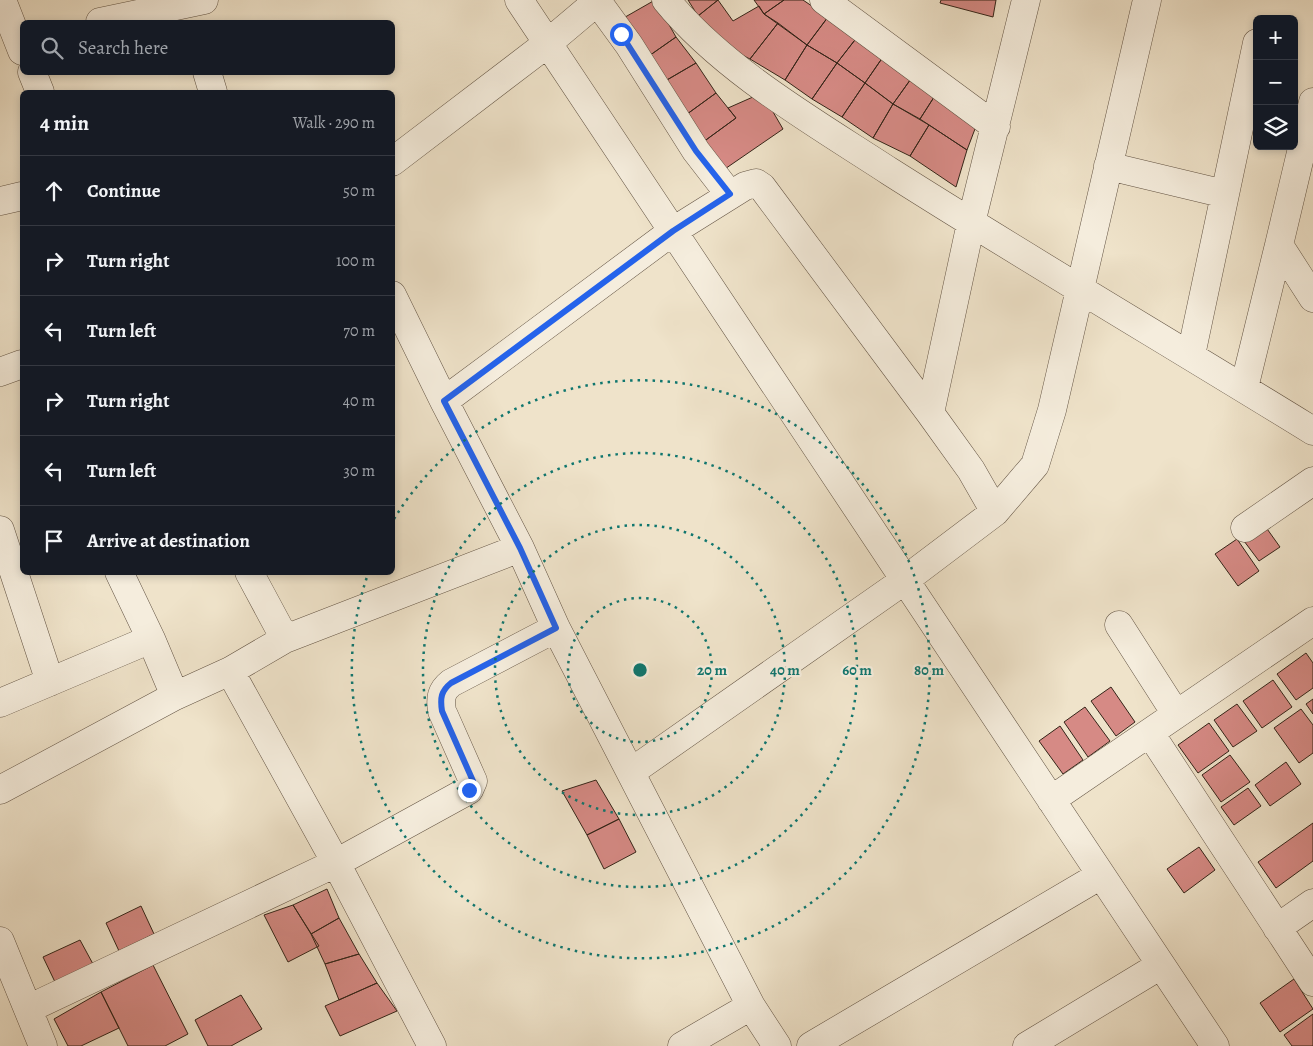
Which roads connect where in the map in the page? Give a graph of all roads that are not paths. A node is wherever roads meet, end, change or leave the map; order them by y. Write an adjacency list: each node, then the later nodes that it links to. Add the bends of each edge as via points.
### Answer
1 (2, 0): 10 (street)
2 (519, 0): 11 (street)
3 (666, 0): 25 (street, via 722,55 767,90)
4 (824, 0): 18 (street)
5 (1026, 0): 18 (street)
6 (1147, 0): 20 (street)
7 (598, 1): 11 (street); 21 (street, via 696,151)
8 (192, 7): 9 (street)
9 (112, 20)
10 (20, 43)
11 (548, 43): 19 (street); 26 (street)
12 (1253, 60): 22 (street)
13 (33, 75): 15 (street)
14 (208, 75): 16 (street)
15 (39, 90)
16 (212, 90)
17 (1313, 102): 27 (street)
18 (996, 127): 25 (street)
19 (395, 160)
20 (1108, 166): 22 (street); 28 (street)
21 (730, 194): 26 (street); 36 (street, via 750,183 762,187)
22 (1225, 194): 31 (street)
23 (20, 196): 24 (street)
24 (0, 201)
25 (971, 223): 28 (street); 36 (street)
26 (673, 231): 35 (street); 45 (street)
27 (1279, 246): 29 (street); 34 (street)
28 (1080, 288): 31 (street); 39 (street, via 1052,410 1035,465)
29 (1313, 298)
30 (395, 301): 35 (street)
31 (1191, 355): 34 (street)
32 (20, 365): 33 (street)
33 (0, 372)
34 (1244, 388): 37 (street)
35 (444, 401): 42 (street)
36 (930, 413): 39 (street, via 971,470)
37 (1313, 431)
38 (1313, 481): 40 (street)
39 (995, 512): 45 (street)
40 (1245, 528)
41 (0, 530): 52 (street)
42 (520, 548): 47 (street); 50 (street)
43 (120, 575): 49 (street)
44 (251, 575): 50 (street)
45 (905, 580): 57 (street); 59 (street)
46 (1119, 625): 55 (street)
47 (556, 628): 57 (street); 60 (street, via 443,689 442,711 473,786)
48 (1308, 631): 55 (street)
49 (151, 639): 52 (street); 53 (street)
50 (285, 639): 51 (street)
51 (230, 671): 53 (street); 60 (street)
52 (50, 682): 54 (street)
53 (175, 696): 58 (street)
54 (0, 703)
55 (1176, 714): 56 (street)
56 (1150, 733): 59 (street); 63 (street)
57 (630, 772): 67 (street)
58 (0, 790)
59 (1051, 800): 61 (street)
60 (336, 863): 68 (street); 70 (street)
61 (1101, 875): 65 (street); 73 (street)
62 (1313, 903): 63 (street)
63 (1277, 928): 66 (street)
64 (0, 941): 68 (street)
65 (1161, 965): 74 (street); 75 (street)
66 (1313, 982)
67 (751, 1006): 71 (street); 72 (street)
68 (28, 1009): 69 (street)
69 (43, 1046)
70 (432, 1046)
71 (682, 1046)
72 (777, 1046)
73 (811, 1046)
74 (1027, 1046)
75 (1215, 1046)

